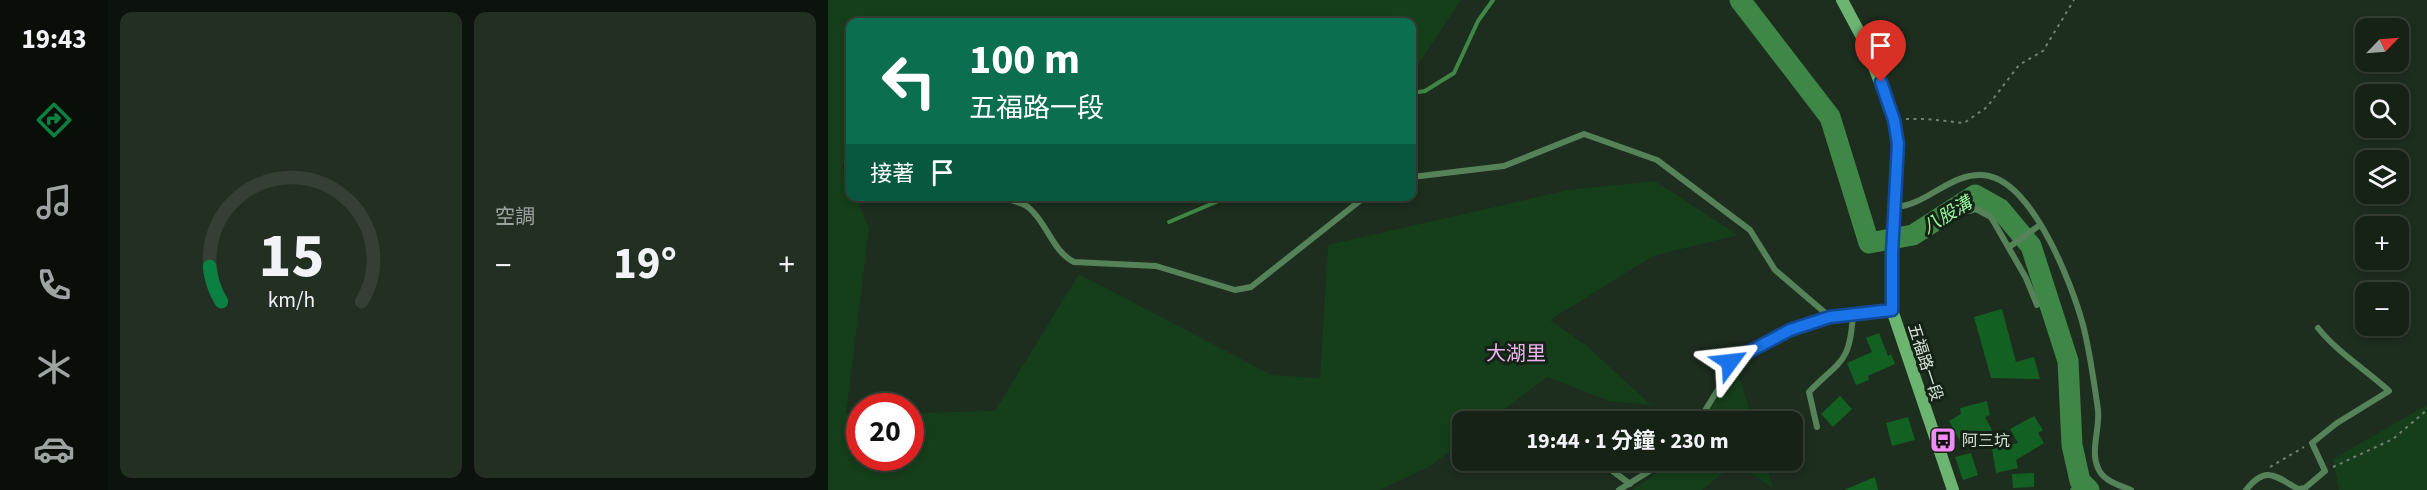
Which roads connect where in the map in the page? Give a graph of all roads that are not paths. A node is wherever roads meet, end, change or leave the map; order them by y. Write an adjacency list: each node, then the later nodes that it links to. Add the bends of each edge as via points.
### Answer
1 (1842, 0): 5 (main road, 五福路一段, via 1865,43 1894,120 1898,144)
2 (1416, 177): 12 (lane, via 1504,166 1584,134 1657,159 1750,230 1775,270)
3 (1012, 201): 4 (lane, via 1027,206 1064,257 1074,262 1156,266 1235,290 1251,287)
4 (1360, 201)
5 (1896, 207): 7 (lane, via 1906,206 1956,179 1989,176 2016,190); 10 (main road, 五福路一段)
6 (1970, 212): 8 (lane, via 1976,209 1991,217)
7 (2040, 225): 8 (lane); 21 (lane, via 2060,261 2084,326 2098,412 2095,460 2106,480)
8 (2009, 247): 9 (lane)
9 (2037, 305)
10 (1892, 310): 11 (lane); 20 (main road, 五福路一段)
11 (1853, 314): 12 (lane); 15 (lane, via 1851,342 1844,360 1809,392)
12 (1830, 317): 14 (lane, via 1790,330 1730,362)
13 (2318, 328): 22 (lane, via 2330,344 2389,391 2312,443 2325,471 2305,488 2298,489 2265,474)
14 (1705, 411)
15 (1817, 427)
16 (1613, 471): 18 (lane)
17 (1650, 471): 18 (lane)
18 (1630, 484): 19 (lane)
19 (1619, 490)
20 (1953, 490)
21 (2131, 490)
22 (2246, 490)

